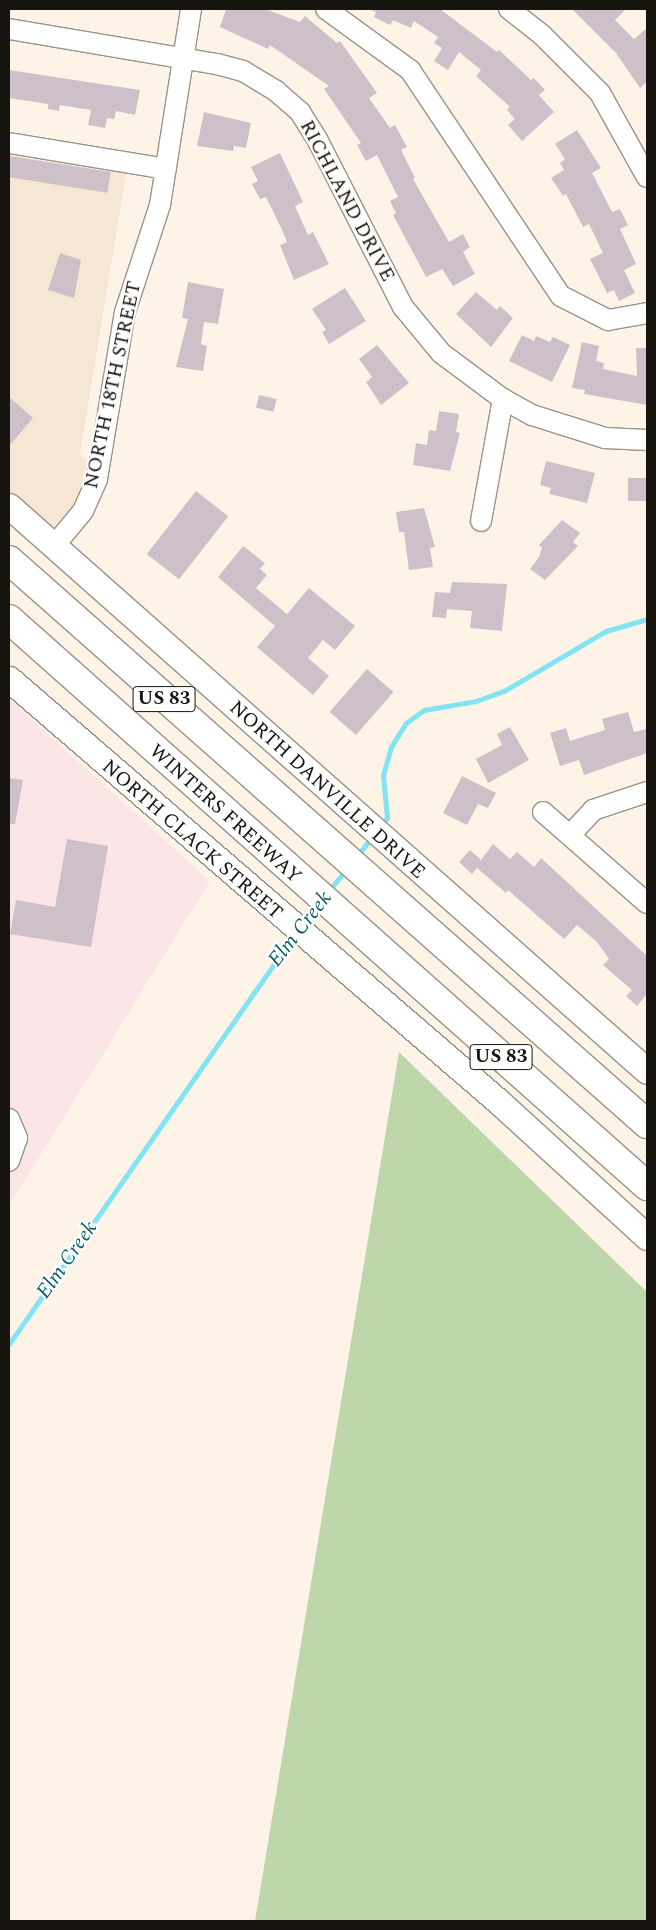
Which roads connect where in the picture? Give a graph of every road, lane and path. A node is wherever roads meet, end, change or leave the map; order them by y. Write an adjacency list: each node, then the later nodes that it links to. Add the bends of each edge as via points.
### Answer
1 (191, 9): 5 (street, NORTH 18TH STREET)
2 (326, 9): 9 (street, via 410,70 561,296 608,320)
3 (509, 9): 8 (street, via 542,35 600,93)
4 (9, 29): 5 (street, RICHLAND DRIVE)
5 (183, 56): 7 (street, NORTH 18TH STREET); 10 (street, RICHLAND DRIVE, via 243,71 300,112 403,307 441,353)
6 (9, 143): 7 (street)
7 (166, 169): 14 (street, NORTH 18TH STREET, via 160,205 125,312 97,479 83,511)
8 (647, 177)
9 (647, 313)
10 (503, 399): 11 (street, RICHLAND DRIVE, via 562,426 605,438); 13 (street)
11 (647, 440)
12 (9, 506): 14 (main road, NORTH DANVILLE DRIVE)
13 (481, 521)
14 (54, 546): 24 (main road, NORTH DANVILLE DRIVE, via 346,808)
15 (9, 560): 26 (highway, US 83)
16 (9, 619): 19 (highway, WINTERS FREEWAY / US 83)
17 (9, 642): 19 (highway)
18 (9, 679): 29 (main road, NORTH CLACK STREET, via 326,956 499,1102)
19 (108, 709): 28 (highway, WINTERS FREEWAY / US 83)
20 (647, 792): 22 (street, via 593,810)
21 (543, 812): 22 (street)
22 (571, 834): 23 (street)
23 (647, 904)
24 (647, 1071)
25 (9, 1119): 27 (street, via 17,1138)
26 (647, 1124)
27 (9, 1161)
28 (647, 1186)
29 (647, 1237)

